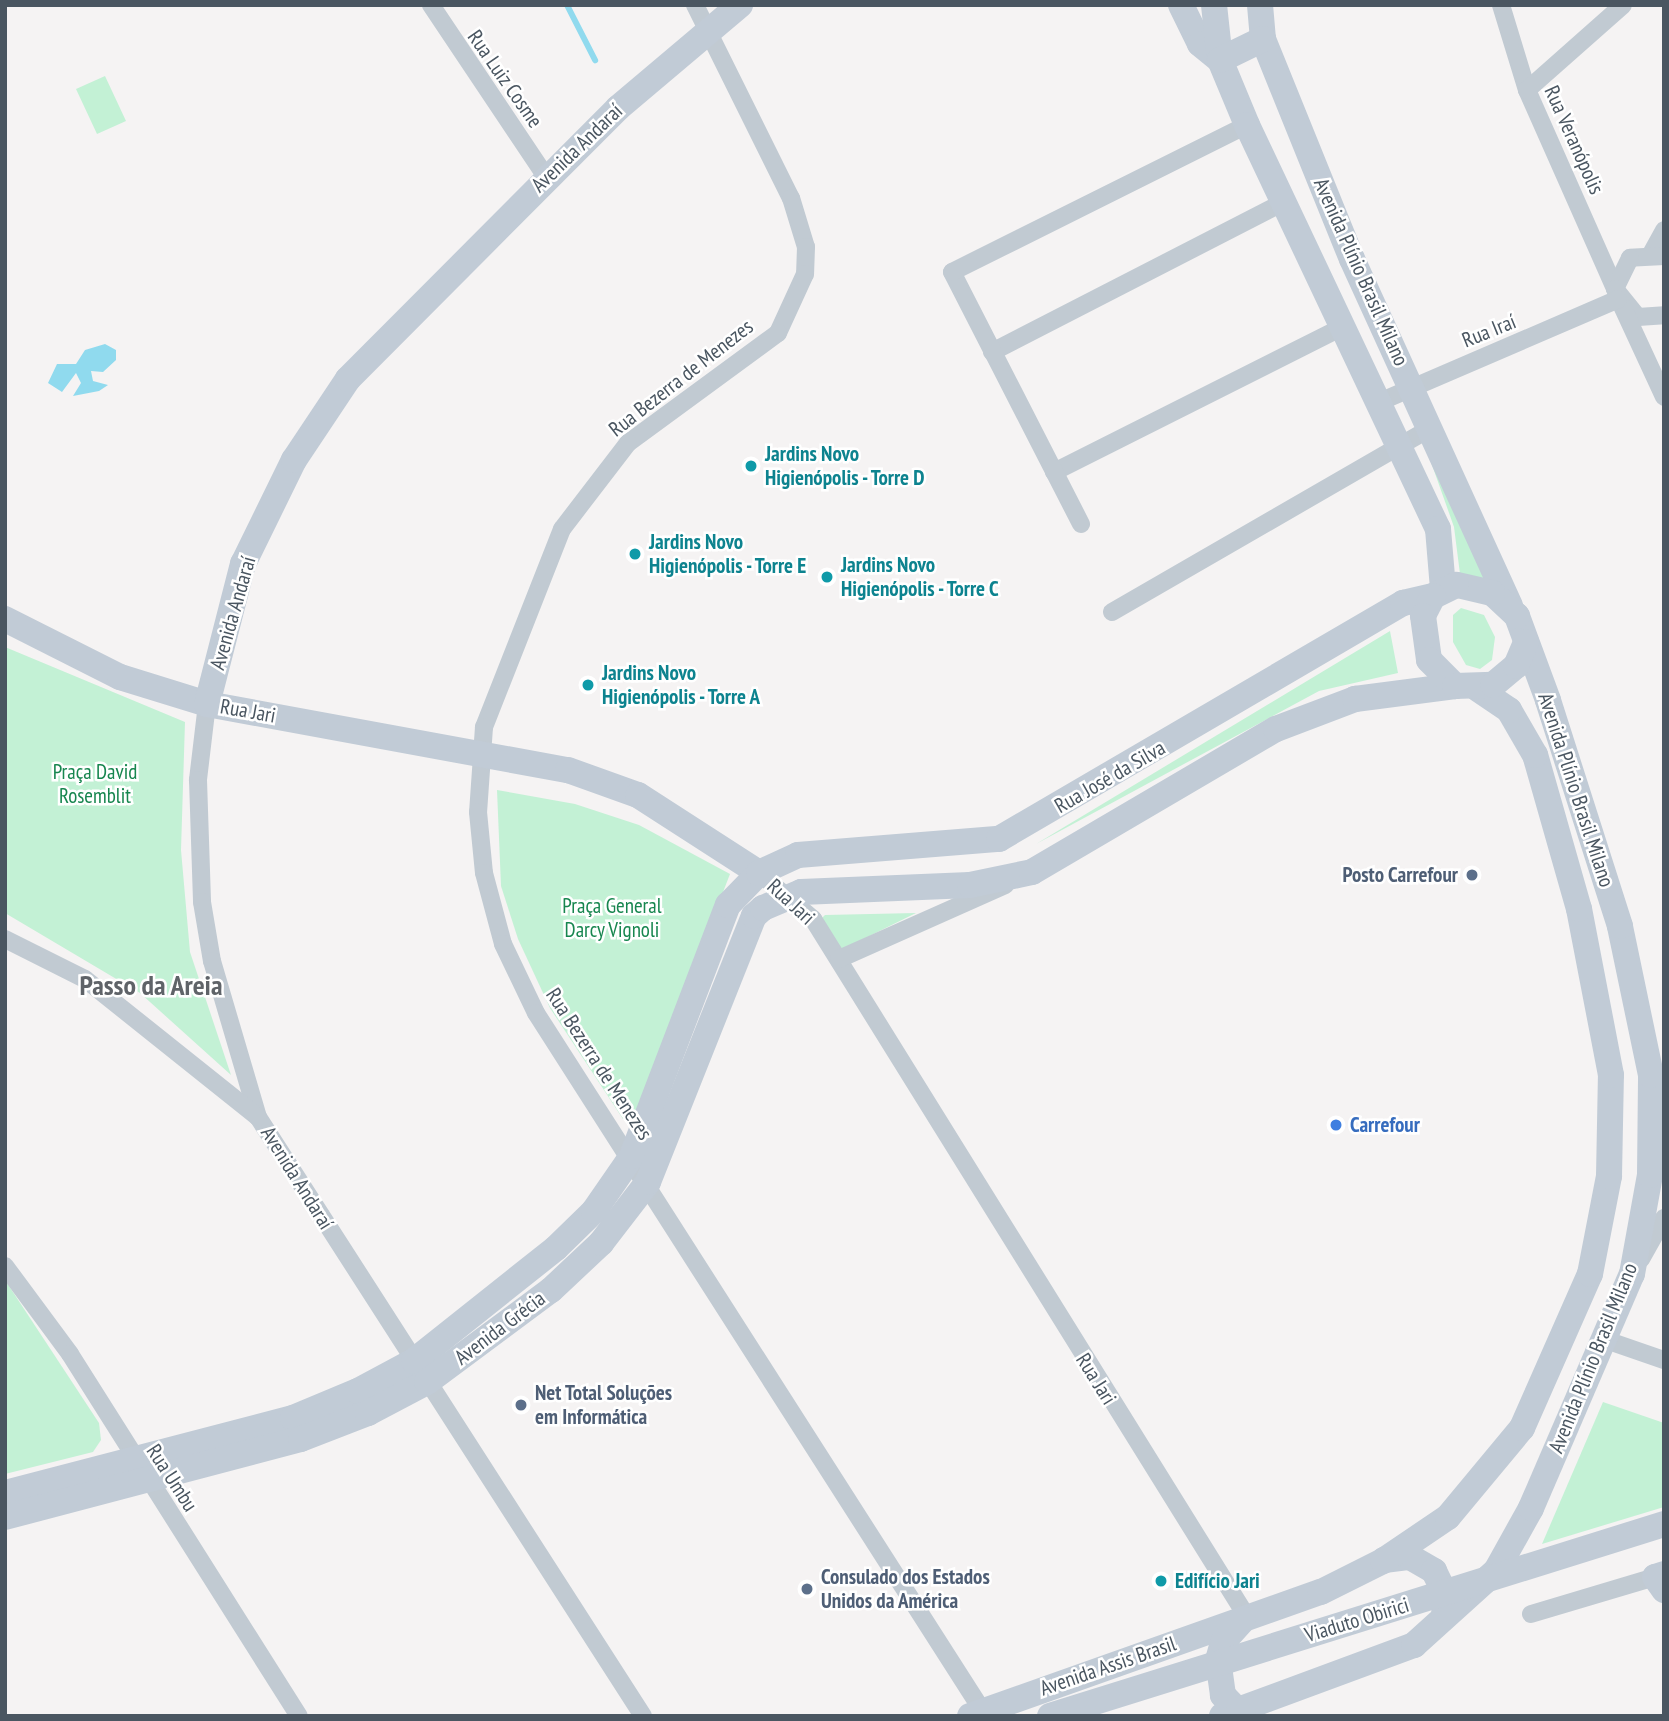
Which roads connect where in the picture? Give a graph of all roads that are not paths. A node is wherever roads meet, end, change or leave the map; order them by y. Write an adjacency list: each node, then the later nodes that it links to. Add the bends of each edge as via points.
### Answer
1 (432, 5): 14 (street, Rua Luiz Cosme)
2 (695, 5): 9 (street, Rua Bezerra de Menezes)
3 (740, 5): 9 (main road, Avenida Andaraí)
4 (1181, 5): 11 (main road, via 1200,44)
5 (1214, 5): 11 (main road, Avenida Plínio Brasil Milano)
6 (1260, 5): 10 (main road, Avenida Plínio Brasil Milano)
7 (1501, 5): 12 (street, Rua Veranópolis)
8 (1623, 5): 12 (street)
9 (707, 30): 14 (main road, Avenida Andaraí); 36 (street, Rua Bezerra de Menezes, via 791,198 806,247 796,306 778,332 628,443 562,529 509,654)
10 (1263, 39): 11 (main road); 22 (main road, Avenida Plínio Brasil Milano, via 1352,258)
11 (1220, 60): 13 (main road, Avenida Plínio Brasil Milano)
12 (1527, 90): 18 (street, Rua Veranópolis)
13 (1237, 131): 15 (main road, Avenida Plínio Brasil Milano); 21 (street, via 955,268 952,276)
14 (545, 177): 35 (main road, Avenida Andaraí, via 348,379 294,460 243,564)
15 (1282, 203): 20 (main road, Avenida Plínio Brasil Milano); 21 (street)
16 (1664, 230): 17 (street)
17 (1658, 254): 18 (street, via 1621,266)
18 (1618, 297): 19 (street, via 1637,317); 22 (street, Rua Iraí); 23 (street, Rua Veranópolis)
19 (1664, 315)
20 (1330, 333): 24 (main road, Avenida Plínio Brasil Milano); 27 (street)
21 (992, 352): 27 (street)
22 (1413, 387): 24 (street, Rua Iraí); 25 (main road, Avenida Plínio Brasil Milano)
23 (1664, 397)
24 (1377, 403): 26 (main road, Avenida Plínio Brasil Milano)
25 (1431, 428): 26 (street); 30 (main road, Avenida Plínio Brasil Milano)
26 (1399, 449): 29 (main road, Avenida Plínio Brasil Milano, via 1438,529); 31 (street)
27 (1054, 472): 28 (street)
28 (1081, 524)
29 (1438, 592): 30 (main road, via 1475,586); 34 (main road, via 1423,616 1424,646 1438,673); 38 (main road, Rua José da Silva, via 1403,603 999,839)
30 (1512, 611): 33 (main road)
31 (1112, 612)
32 (5, 619): 35 (main road, Rua Jari, via 120,677)
33 (1526, 642): 34 (main road, via 1506,677); 49 (main road, Avenida Plínio Brasil Milano, via 1620,926 1651,1075 1650,1175)
34 (1467, 688): 39 (main road, Rua José da Silva, via 1355,699 1287,724); 57 (main road, Avenida Plínio Brasil Milano, via 1525,730 1579,909 1611,1075 1609,1176 1590,1275 1522,1428 1448,1517)
35 (207, 704): 36 (main road, Rua Jari); 44 (street, Avenida Andaraí, via 198,780 202,902 212,961)
36 (482, 752): 37 (main road, Rua Jari, via 591,778); 45 (street, Rua Bezerra de Menezes, via 484,873 503,944 536,1013)
37 (695, 827): 38 (main road, via 754,852); 40 (main road, Rua Jari)
38 (798, 855): 40 (main road, Rua José da Silva)
39 (1032, 872): 41 (main road, Rua José da Silva, via 970,885); 43 (street, Rua José da Silva)
40 (759, 873): 41 (street, Rua Jari); 45 (main road, Avenida Grécia, via 728,905)
41 (787, 896): 43 (street, Rua Jari, via 813,919); 46 (main road, Avenida Grécia, via 754,916)
42 (5, 939): 44 (street, via 85,979)
43 (839, 959): 60 (street, Rua Jari)
44 (258, 1117): 52 (street, Avenida Andaraí)
45 (632, 1156): 46 (street, Rua Bezerra de Menezes); 52 (main road, Avenida Grécia, via 594,1211)
46 (648, 1182): 52 (main road, Avenida Grécia, via 577,1267); 62 (street, Rua Bezerra de Menezes)
47 (1664, 1218): 49 (street)
48 (5, 1266): 53 (street, Rua Umbu, via 70,1354)
49 (1632, 1274): 50 (main road, Avenida Plínio Brasil Milano)
50 (1603, 1339): 51 (street); 61 (main road, Avenida Plínio Brasil Milano, via 1531,1508 1496,1571)
51 (1664, 1360)
52 (420, 1371): 53 (main road, Avenida Grécia); 65 (street, Avenida Andaraí)
53 (141, 1472): 54 (main road, Avenida Grécia); 55 (main road, Avenida Grécia); 64 (street, Rua Umbu)
54 (5, 1493)
55 (5, 1517)
56 (1664, 1524): 66 (main road, Viaduto Obirici, bridge)
57 (1383, 1561): 60 (main road, Avenida Plínio Brasil Milano, via 1321,1592); 61 (main road, via 1410,1557 1438,1576 1445,1609)
58 (1661, 1580): 59 (street)
59 (1531, 1614)
60 (1247, 1617): 62 (main road, Avenida Assis Brasil); 63 (main road, via 1223,1642 1217,1660 1223,1695)
61 (1432, 1633): 63 (main road, Avenida Plínio Brasil Milano, via 1367,1667)
62 (976, 1713)
63 (1234, 1714)
64 (299, 1716)
65 (643, 1716)
66 (1050, 1716)

